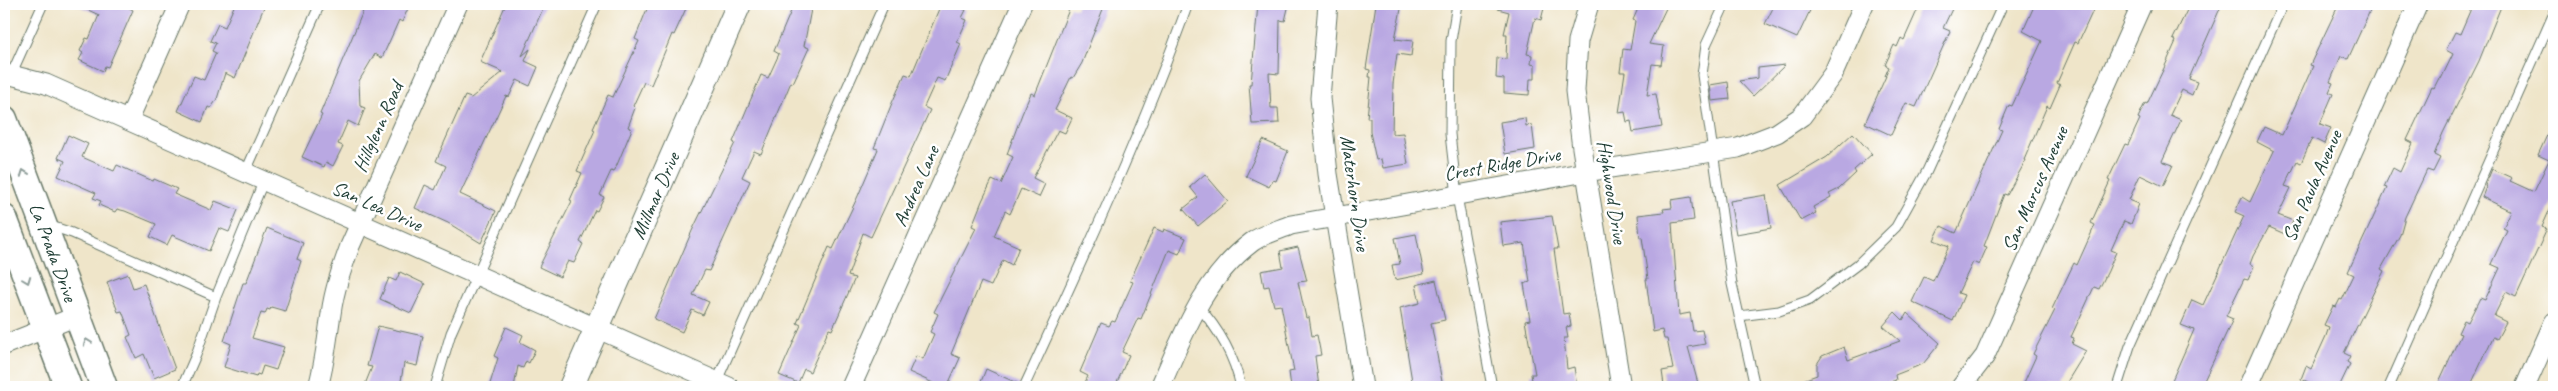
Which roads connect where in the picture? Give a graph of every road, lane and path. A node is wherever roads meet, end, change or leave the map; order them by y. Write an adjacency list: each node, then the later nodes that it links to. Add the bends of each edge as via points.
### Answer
1 (43, 4): 20 (lane)
2 (180, 4): 22 (street)
3 (320, 4): 24 (lane)
4 (458, 4): 30 (street, Hillglenn Road)
5 (596, 4): 32 (lane)
6 (740, 4): 38 (street, Millmar Drive)
7 (884, 4): 41 (lane)
8 (1022, 4): 48 (street, Andrea Lane)
9 (1188, 4): 49 (lane, via 1122,173)
10 (1328, 4): 28 (street, Materhorn Drive, via 1320,98)
11 (1457, 4): 27 (lane, via 1451,41 1450,134)
12 (1588, 4): 25 (street, Highwood Drive, via 1578,41 1575,91)
13 (1725, 4): 23 (lane, via 1706,45 1702,75)
14 (1864, 4): 23 (street, Crest Ridge Drive, via 1833,74 1802,116 1777,133 1738,148)
15 (2003, 4): 36 (lane, via 1927,171 1896,227 1858,264 1810,300 1779,310)
16 (2142, 4): 56 (street, San Marcus Avenue, via 1985,356)
17 (2283, 4): 57 (lane, via 2130,346)
18 (2418, 4): 58 (street, San Paula Avenue)
19 (2554, 13): 59 (lane)
20 (8, 75): 22 (street, San Lea Drive, via 46,84)
21 (4, 119): 31 (main road, La Prada Drive, one-way to 21)
22 (129, 119): 24 (street, San Lea Drive)
23 (1713, 152): 25 (street, Crest Ridge Drive); 36 (lane)
24 (246, 171): 26 (street, San Lea Drive)
25 (1586, 172): 27 (street, Crest Ridge Drive); 54 (street, Highwood Drive)
26 (264, 180): 30 (street, San Lea Drive); 33 (lane)
27 (1457, 196): 28 (street, Crest Ridge Drive); 53 (lane)
28 (1335, 216): 34 (street, Crest Ridge Drive, via 1291,225 1254,241 1225,266); 52 (street, Materhorn Drive)
29 (4, 218): 39 (main road, La Prada Drive, one-way to 39)
30 (360, 222): 32 (street, San Lea Drive); 45 (street, Hillglenn Road, via 338,278 326,359)
31 (43, 224): 33 (lane, via 72,233); 35 (main road, La Prada Drive)
32 (476, 275): 38 (street, San Lea Drive); 46 (lane, via 451,333)
33 (216, 297): 44 (lane)
34 (1197, 304): 50 (street, Crest Ridge Drive); 51 (lane, via 1222,335)
35 (77, 316): 39 (street); 43 (main road, La Prada Drive, one-way to 35)
36 (1739, 316): 55 (lane)
37 (2554, 322): 60 (street)
38 (595, 327): 41 (street, San Lea Drive); 47 (street, Millmar Drive)
39 (46, 328): 40 (street); 42 (main road, La Prada Drive)
40 (4, 345)
41 (720, 385)
42 (68, 387)
43 (104, 387)
44 (182, 387)
45 (318, 387)
46 (435, 387)
47 (571, 387)
48 (851, 387)
49 (1024, 387)
50 (1160, 387)
51 (1241, 387)
52 (1363, 387)
53 (1492, 387)
54 (1621, 387)
55 (1755, 387)
56 (1961, 387)
57 (2118, 387)
58 (2248, 387)
59 (2388, 387)
60 (2525, 387)

